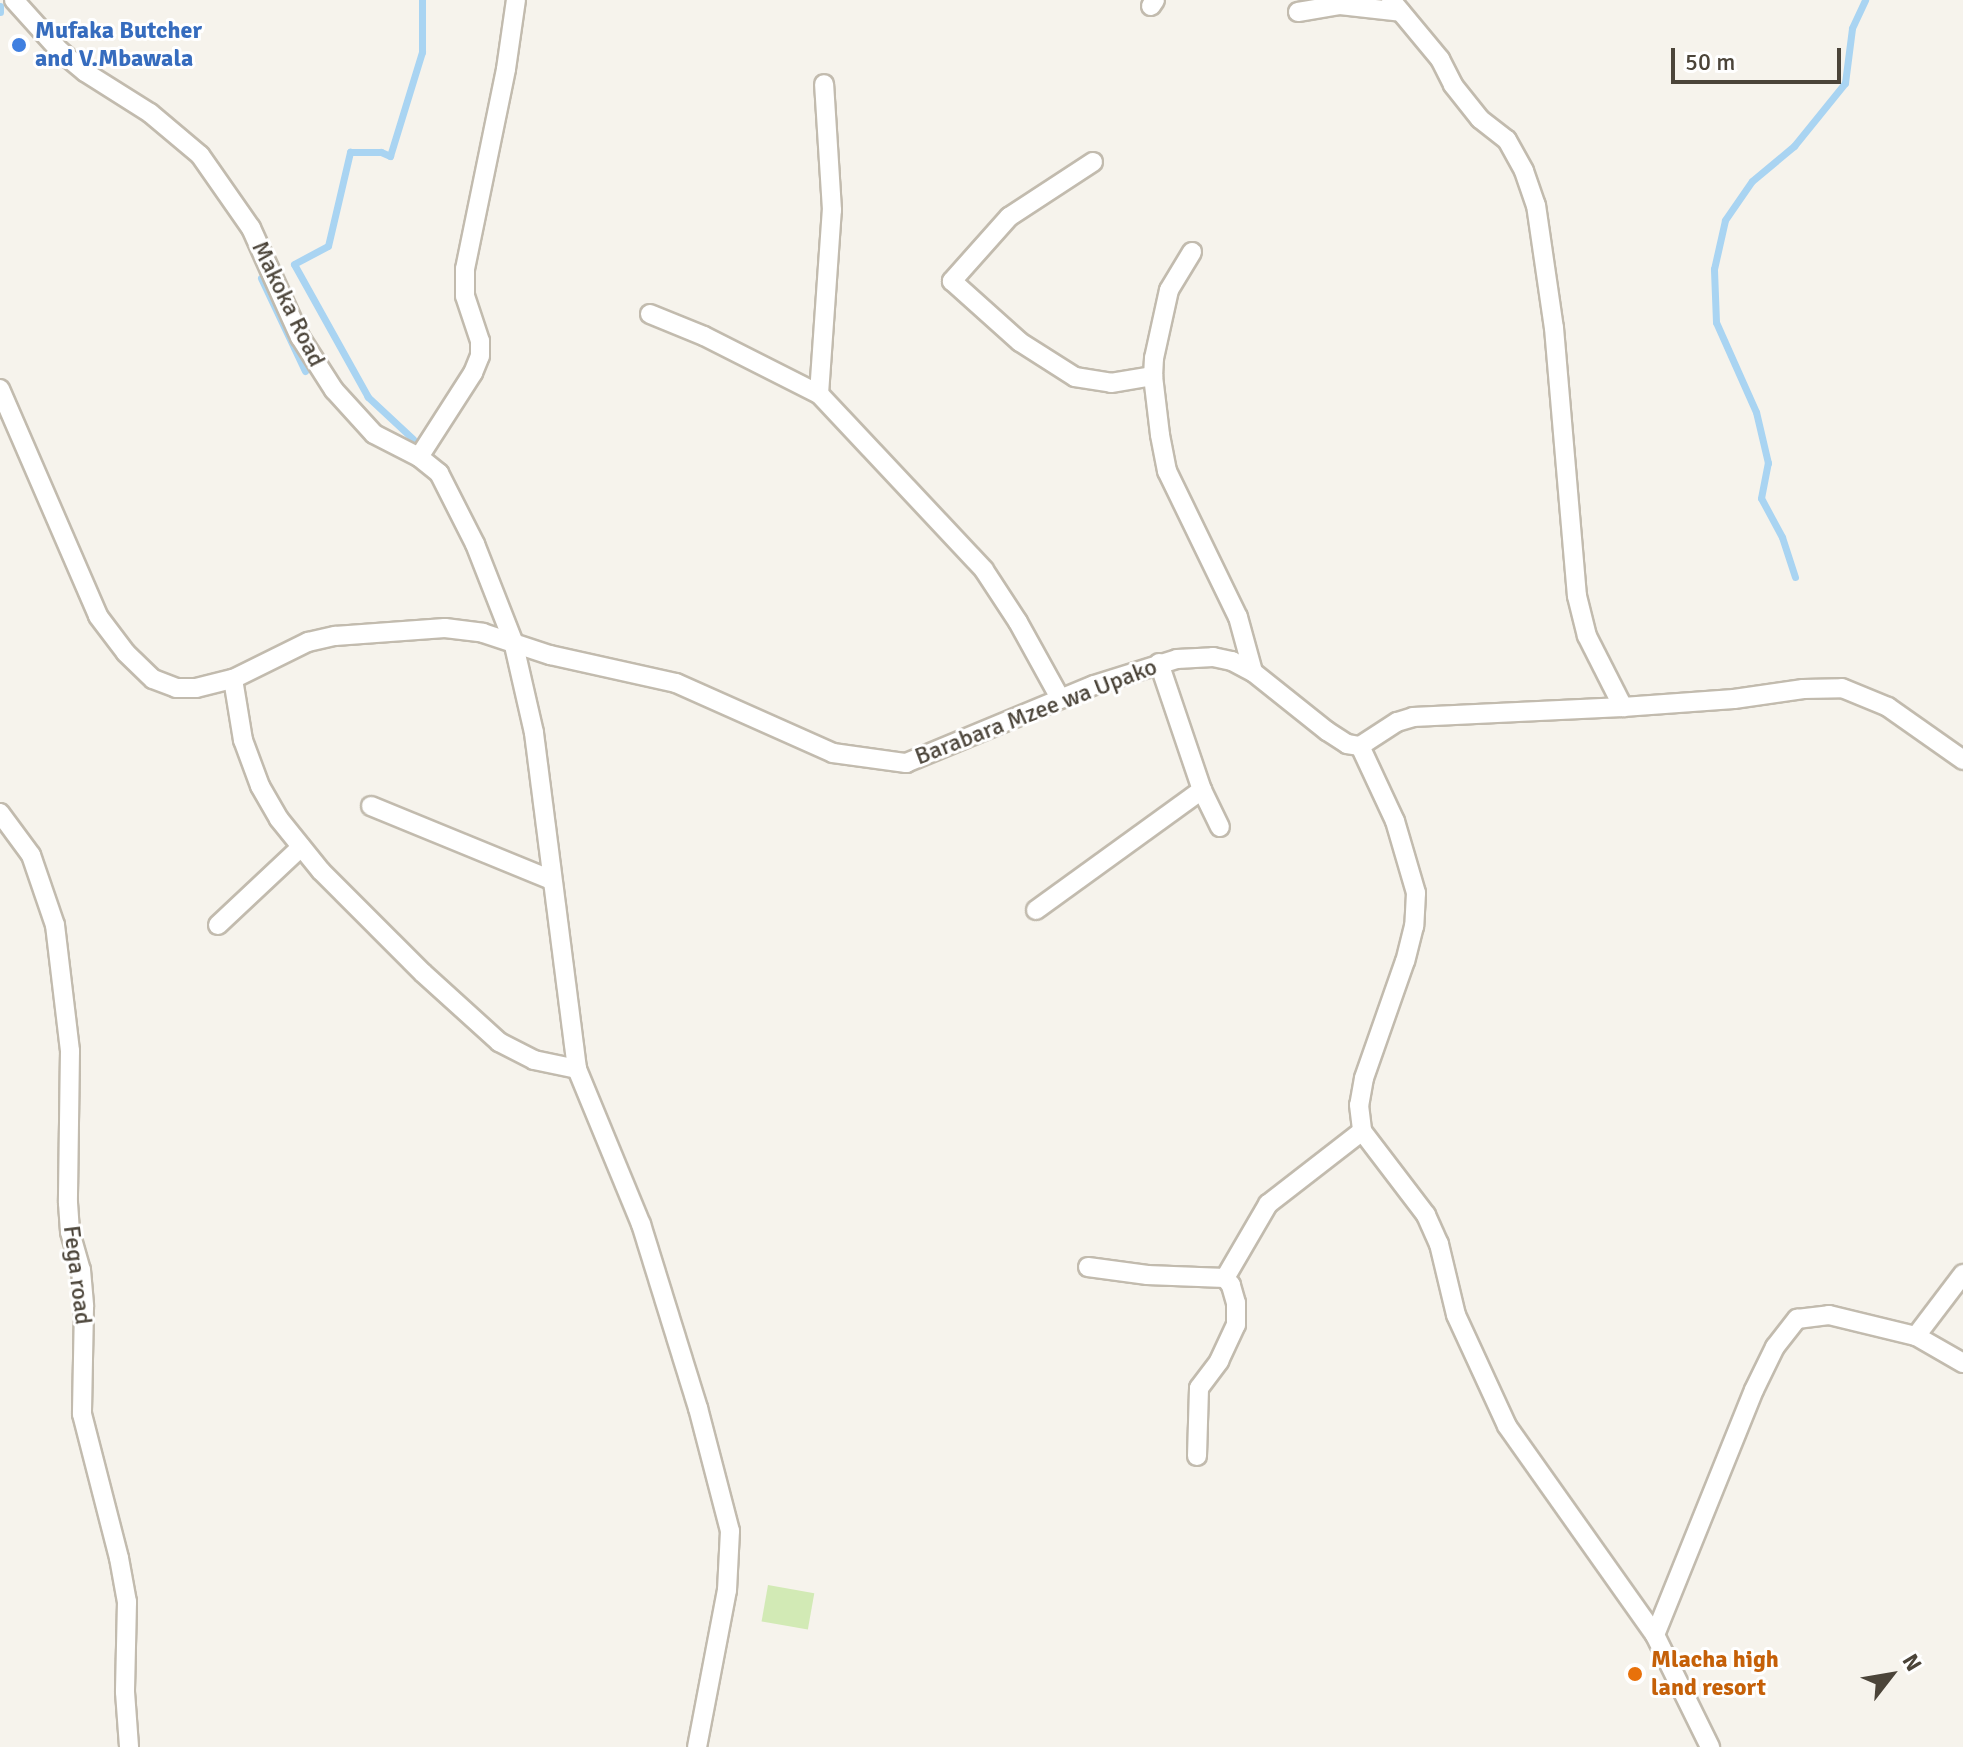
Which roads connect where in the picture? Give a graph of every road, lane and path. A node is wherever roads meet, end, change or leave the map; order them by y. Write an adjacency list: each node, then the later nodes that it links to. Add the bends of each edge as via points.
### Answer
1 (14, 0): 12 (street, Makoka Road, via 85,72 150,113 200,155 251,228 315,365 361,423)
2 (516, 0): 12 (street, via 463,279 480,356)
3 (1396, 6): 4 (street, via 1340,5); 18 (street, via 1480,119 1507,140 1536,205 1554,328 1577,596 1587,636)
4 (1298, 12)
5 (824, 84): 11 (street, via 832,210)
6 (1093, 162): 9 (street, via 1009,217 952,281 1030,351 1075,377 1111,383)
7 (1192, 252): 9 (street, via 1169,290)
8 (650, 314): 11 (street)
9 (1153, 376): 15 (street, via 1167,471 1238,617)
10 (0, 389): 16 (street, Barabara Mzee wa Upako, via 85,590 118,643 153,679 176,688)
11 (819, 394): 17 (street, via 984,570)
12 (419, 457): 13 (street, Makoka Road, via 439,473 453,496)
13 (513, 641): 16 (street, Barabara Mzee wa Upako, via 445,628 335,636 308,642); 17 (street, Barabara Mzee wa Upako, via 550,655 676,683 833,753 889,763 928,755); 26 (street, Makoka Road, via 534,733)
14 (1159, 663): 15 (street, Barabara Mzee wa Upako, via 1213,657); 17 (street, Barabara Mzee wa Upako); 21 (street)
15 (1253, 672): 19 (street, Barabara Mzee wa Upako, via 1327,731)
16 (233, 679): 25 (street, via 249,760 266,798)
17 (1060, 698)
18 (1623, 707): 19 (street, via 1413,717); 20 (street, via 1842,688 1888,707)
19 (1360, 746): 30 (street, via 1395,821 1416,893 1405,961 1364,1078)
20 (1963, 760)
21 (1202, 790): 24 (street); 27 (street)
22 (371, 806): 26 (street)
23 (0, 813): 38 (street, Fega road, via 31,855 55,925 70,1051 68,1203 84,1307 82,1414 127,1602)
24 (1220, 827)
25 (301, 847): 28 (street); 29 (street, via 371,923 499,1042 534,1060)
26 (551, 880): 29 (street, Makoka Road)
27 (1036, 910)
28 (218, 925)
29 (577, 1069): 39 (street, Makoka Road, via 641,1224 730,1531 727,1590)
30 (1362, 1131): 33 (street, via 1268,1204); 37 (street, via 1426,1215 1439,1244 1456,1315 1507,1426)
31 (1088, 1267): 33 (street)
32 (1963, 1274): 34 (street)
33 (1225, 1278): 36 (street, via 1236,1303 1236,1325 1199,1388)
34 (1916, 1336): 35 (street); 37 (street, via 1829,1315 1807,1316 1789,1327 1754,1390)
35 (1963, 1363)
36 (1197, 1456)
37 (1655, 1635): 40 (street)
38 (129, 1747)
39 (697, 1747)
40 (1710, 1747)

